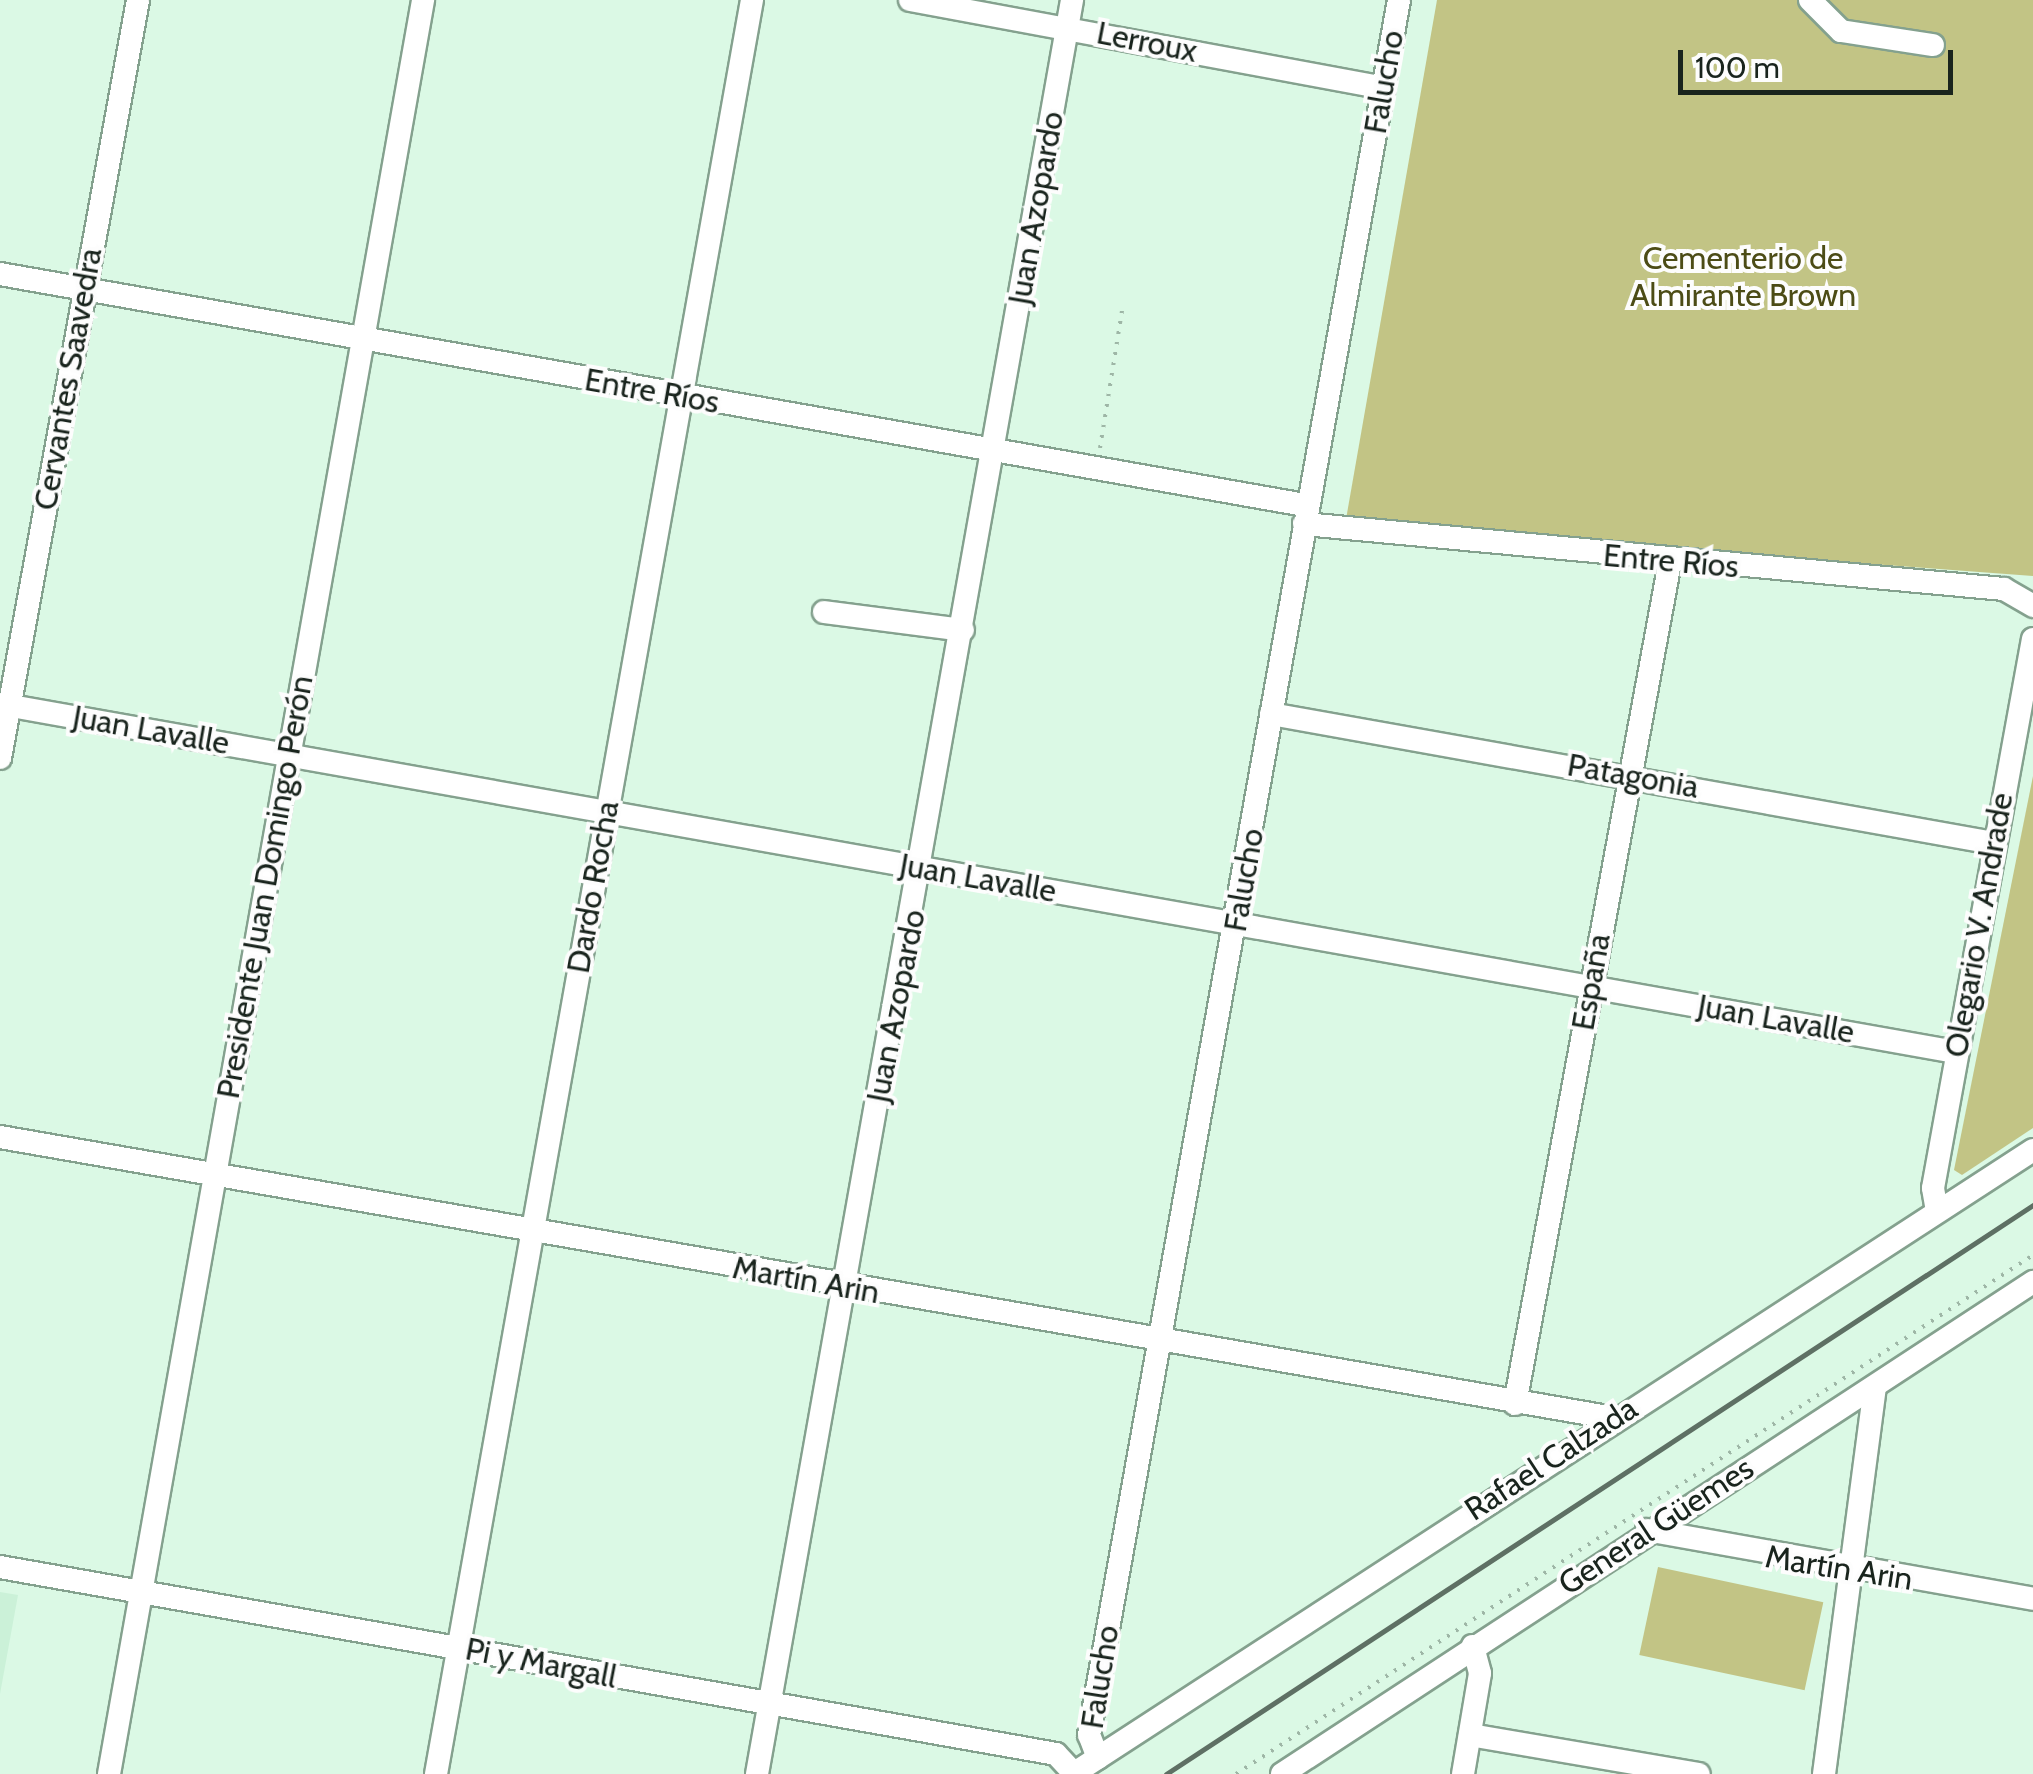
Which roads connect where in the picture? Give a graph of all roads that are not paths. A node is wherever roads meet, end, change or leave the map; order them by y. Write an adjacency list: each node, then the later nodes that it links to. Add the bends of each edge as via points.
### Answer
1 (138, 0): 12 (street, Cervantes Saavedra)
2 (423, 0): 13 (street, Presidente Juan Domingo Perón)
3 (752, 0): 14 (street, Dardo Rocha)
4 (910, 0): 8 (street, Lerroux)
5 (1072, 0): 8 (street, Juan Azopardo)
6 (1399, 0): 10 (street, Falucho)
7 (1810, 0): 9 (street, via 1841,32)
8 (1067, 26): 10 (street, Lerroux); 15 (street, Juan Azopardo)
9 (1933, 45)
10 (1384, 88): 16 (street, Falucho)
11 (0, 274): 12 (street, Entre Ríos)
12 (85, 289): 13 (street, Entre Ríos); 22 (street, Cervantes Saavedra)
13 (364, 339): 14 (street, Entre Ríos); 24 (street, Presidente Juan Domingo Perón)
14 (681, 396): 15 (street, Entre Ríos); 27 (street, Dardo Rocha)
15 (994, 450): 16 (street, Entre Ríos); 20 (street, Juan Azopardo)
16 (1304, 515): 17 (street, Entre Ríos); 23 (street, Falucho)
17 (1670, 562): 18 (street, Entre Ríos, via 2004,590); 26 (street, España)
18 (2033, 606)
19 (824, 612): 20 (street)
20 (963, 630): 29 (street, Juan Azopardo)
21 (2033, 639): 28 (street, Olegario V. Andrade)
22 (5, 704): 24 (street, Juan Lavalle); 25 (street, Cervantes Saavedra)
23 (1272, 714): 26 (street, Patagonia); 30 (street, Falucho)
24 (288, 754): 27 (street, Juan Lavalle); 35 (street, Presidente Juan Domingo Perón)
25 (0, 758)
26 (1628, 775): 28 (street, Patagonia); 31 (street, España)
27 (607, 812): 29 (street, Juan Lavalle); 37 (street, Dardo Rocha)
28 (1993, 844): 32 (street, Olegario V. Andrade)
29 (921, 869): 30 (street, Juan Lavalle); 39 (street, Juan Azopardo)
30 (1237, 922): 31 (street, Juan Lavalle); 40 (street, Falucho)
31 (1590, 985): 32 (street, Juan Lavalle); 42 (street, España)
32 (1956, 1052): 36 (street, Olegario V. Andrade, via 1933,1188)
33 (0, 1137): 35 (street, Martín Arin)
34 (2033, 1150): 36 (street, Rafael Calzada)
35 (214, 1177): 37 (street, Martín Arin); 47 (street, Presidente Juan Domingo Perón)
36 (1937, 1211): 43 (street, Rafael Calzada)
37 (528, 1234): 39 (street, Martín Arin); 50 (street, Dardo Rocha)
38 (2033, 1282): 41 (street, General Güemes)
39 (843, 1286): 40 (street, Martín Arin); 51 (street, Juan Azopardo)
40 (1157, 1343): 42 (street, Martín Arin); 53 (street, Falucho, via 1089,1735)
41 (1875, 1387): 44 (street, General Güemes); 46 (street)
42 (1514, 1404): 43 (street, Martín Arin)
43 (1613, 1418): 53 (street, Rafael Calzada)
44 (1647, 1530): 46 (street, Martín Arin); 49 (street, General Güemes)
45 (0, 1567): 47 (street, Pi y Margall)
46 (1858, 1572): 48 (street, Martín Arin); 61 (street)
47 (142, 1592): 50 (street, Pi y Margall); 54 (street, Presidente Juan Domingo Perón)
48 (2033, 1599)
49 (1473, 1646): 52 (street, via 1480,1673); 58 (street, General Güemes)
50 (459, 1648): 51 (street, Pi y Margall); 55 (street, Dardo Rocha)
51 (770, 1706): 56 (street, Juan Azopardo); 57 (street, Pi y Margall, via 1056,1754)
52 (1470, 1735): 59 (street); 60 (street)
53 (1098, 1758): 57 (street, Rafael Calzada)
54 (109, 1774)
55 (436, 1774)
56 (757, 1774)
57 (1074, 1774)
58 (1282, 1774)
59 (1464, 1774)
60 (1699, 1774)
61 (1824, 1774)

